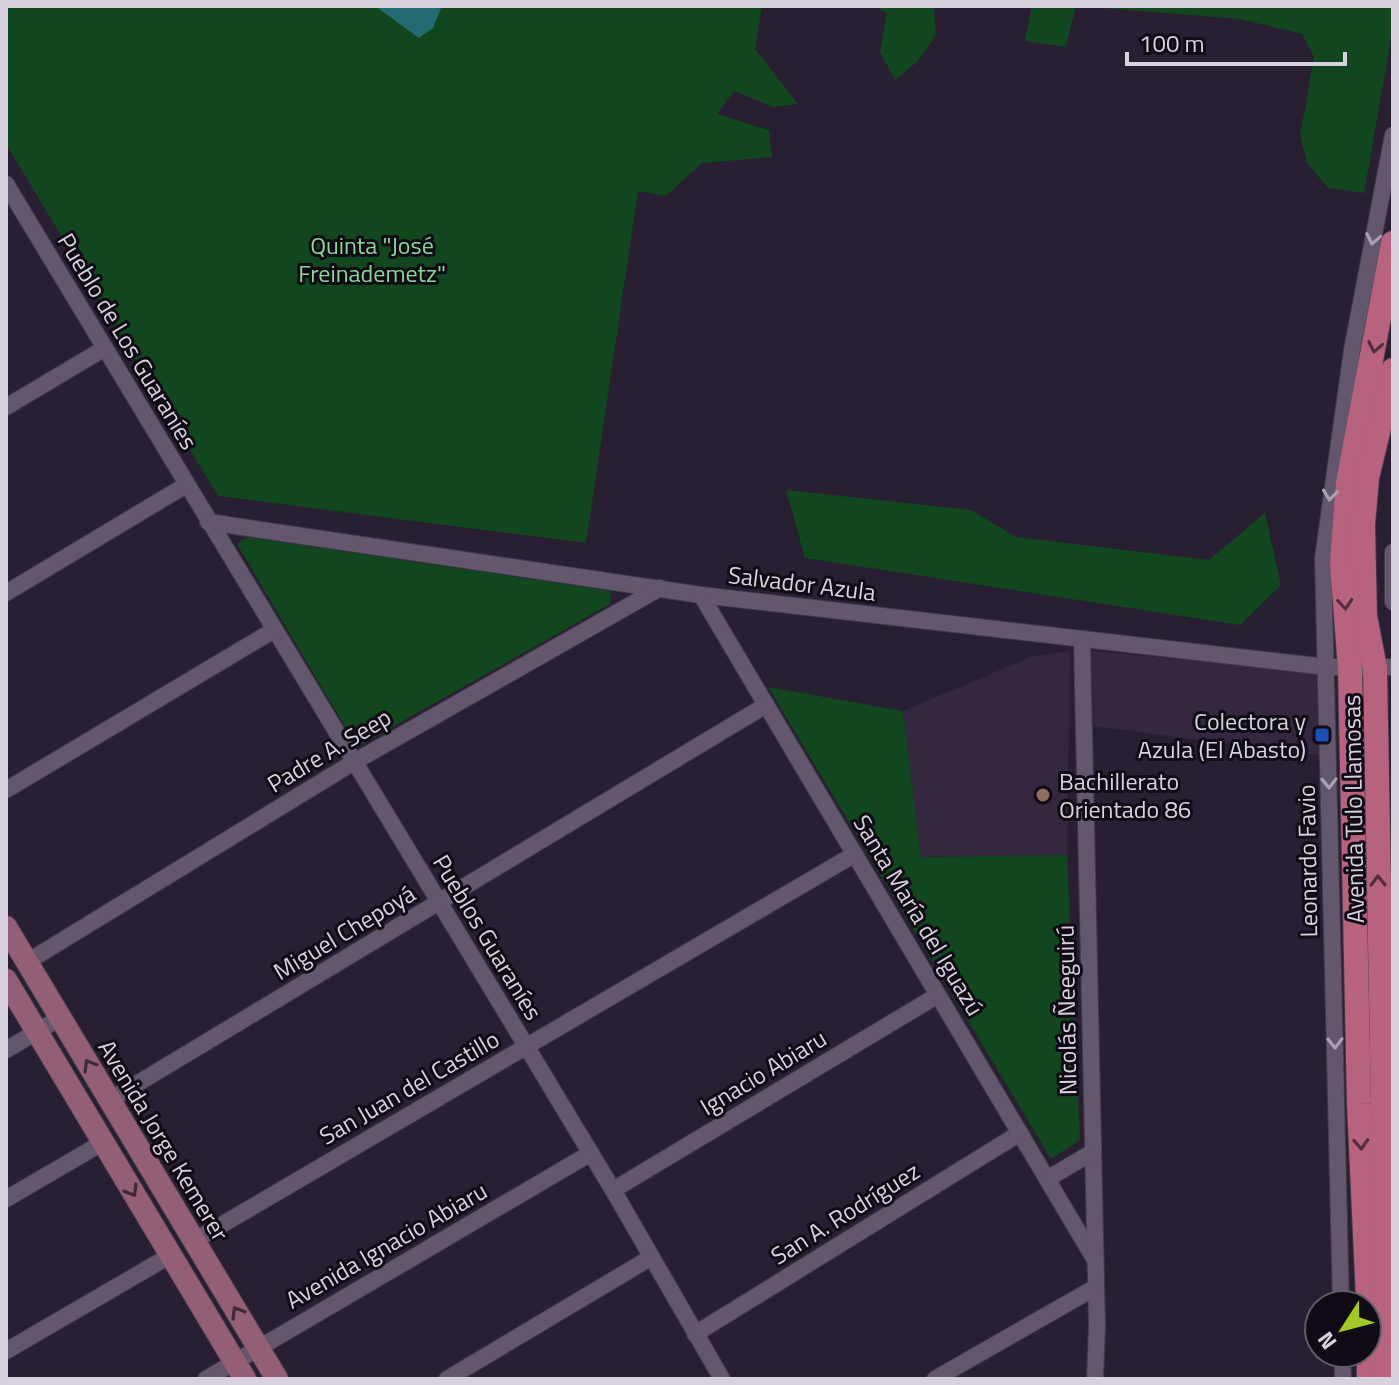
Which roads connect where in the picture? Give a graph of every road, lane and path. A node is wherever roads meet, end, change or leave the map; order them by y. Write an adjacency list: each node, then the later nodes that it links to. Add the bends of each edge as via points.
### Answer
1 (1393, 135): 5 (street, one-way to 5)
2 (6, 184): 3 (street, Pueblo de Los Guaraníes)
3 (13, 211): 6 (street, Pueblo de Los Guaraníes)
4 (1393, 243): 5 (highway, Avenida Tulo Llamosas)
5 (1377, 268): 19 (highway, Avenida Tulo Llamosas, one-way to 19, via 1384,300 1348,483)
6 (105, 348): 8 (street); 9 (street, Pueblo de Los Guaraníes)
7 (1393, 370): 18 (highway, via 1367,478 1363,525 1365,616)
8 (6, 407)
9 (186, 485): 10 (street, Pueblo de Los Guaraníes); 13 (street)
10 (208, 522): 12 (street, Salvador Azula); 16 (street, Pueblos Guaraníes)
11 (1393, 552): 15 (street)
12 (660, 588): 14 (street, Salvador Azula); 21 (street, Padre A. Seep)
13 (6, 593)
14 (701, 595): 17 (street, Salvador Azula); 20 (street, Santa María del Iguazú)
15 (1393, 602)
16 (274, 630): 21 (street, Pueblos Guaraníes); 22 (street)
17 (1082, 641): 19 (street, Salvador Azula); 36 (street, Nicolás Ñeeguirú)
18 (1384, 667): 19 (street, Salvador Azula); 58 (highway, one-way to 18)
19 (1338, 668): 46 (street, Leonardo Favio, one-way to 46); 57 (highway, Avenida Tulo Llamosas, one-way to 57)
20 (766, 705): 23 (street, Santa María del Iguazú); 24 (street, Miguel Chepoyá)
21 (354, 762): 24 (street, Pueblos Guaraníes); 26 (street, Padre A. Seep)
22 (6, 790)
23 (855, 854): 28 (street, Santa María del Iguazú); 31 (street, San Juan del Castillo)
24 (439, 903): 31 (street, Pueblos Guaraníes); 33 (street, Miguel Chepoyá)
25 (6, 927): 26 (main road, Avenida Jorge Kemerer)
26 (27, 962): 29 (main road, Avenida Jorge Kemerer)
27 (6, 980): 30 (main road)
28 (938, 995): 34 (street, Santa María del Iguazú); 39 (street, Ignacio Abiaru)
29 (60, 1018): 30 (street); 33 (main road, Avenida Jorge Kemerer, one-way to 29)
30 (37, 1031): 32 (street); 35 (main road)
31 (526, 1046): 37 (street, Pueblos Guaraníes); 41 (street, San Juan del Castillo)
32 (6, 1050)
33 (110, 1100): 41 (main road, Avenida Jorge Kemerer)
34 (1020, 1133): 38 (street, Santa María del Iguazú); 47 (street, San A. Rodríguez)
35 (102, 1143): 40 (street); 42 (main road, one-way to 42)
36 (1093, 1152): 38 (street); 44 (street, Nicolás Ñeeguirú)
37 (591, 1153): 39 (street, Pueblos Guaraníes); 48 (street, Avenida Ignacio Abiaru)
38 (1047, 1179): 44 (street, Santa María del Iguazú)
39 (613, 1190): 43 (street, Pueblos Guaraníes)
40 (6, 1199)
41 (194, 1241): 48 (main road, Avenida Jorge Kemerer, one-way to 41)
42 (171, 1255): 49 (street); 50 (main road)
43 (650, 1258): 47 (street, Pueblos Guaraníes); 54 (street)
44 (1095, 1260): 45 (street, Nicolás Ñeeguirú)
45 (1096, 1287): 55 (street); 56 (street, Nicolás Ñeeguirú)
46 (1341, 1289)
47 (695, 1334): 51 (street, Pueblos Guaraníes)
48 (258, 1348): 50 (street, Avenida Ignacio Abiaru); 53 (main road, Avenida Jorge Kemerer)
49 (6, 1351)
50 (240, 1371): 52 (street, Avenida Ignacio Abiaru)
51 (718, 1378)
52 (206, 1379)
53 (277, 1379)
54 (447, 1379)
55 (935, 1379)
56 (1095, 1379)
57 (1369, 1379)
58 (1388, 1379)

